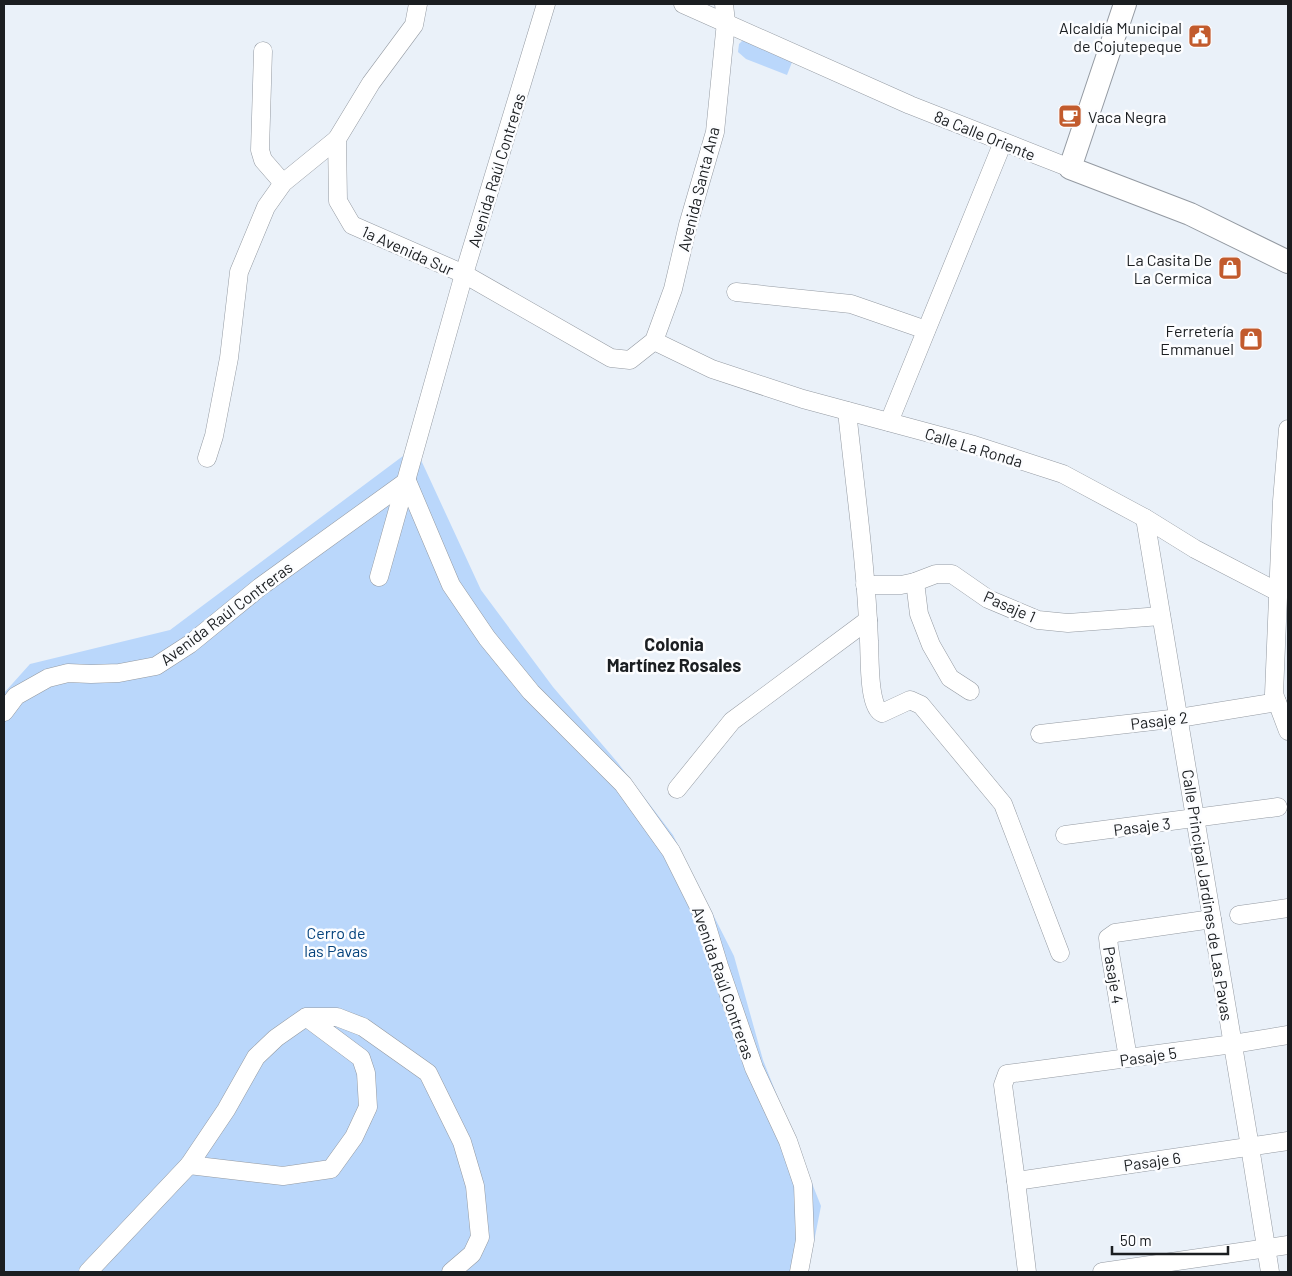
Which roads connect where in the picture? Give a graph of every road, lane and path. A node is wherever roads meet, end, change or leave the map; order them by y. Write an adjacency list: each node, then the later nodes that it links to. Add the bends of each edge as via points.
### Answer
1 (418, 4): 8 (street, via 414,25 371,83)
2 (546, 4): 13 (street, Avenida Raúl Contreras)
3 (683, 4): 6 (street, 8a Calle Oriente)
4 (724, 4): 6 (street, Avenida Santa Ana)
5 (1125, 4): 10 (main road)
6 (726, 22): 9 (street, 8a Calle Oriente, via 910,105); 16 (street, Avenida Santa Ana, via 715,132 688,225 674,289)
7 (263, 52): 11 (street, via 260,150)
8 (337, 140): 11 (street); 13 (street, 1a Avenida Sur, via 338,201 352,225)
9 (1004, 142): 10 (street, 8a Calle Oriente); 15 (street)
10 (1070, 168): 12 (main road, 8a Calle Oriente, via 1190,214)
11 (283, 183): 20 (street, via 266,207 239,272 229,358)
12 (1288, 262)
13 (464, 274): 16 (street, 1a Avenida Sur, via 611,358 630,360); 21 (street, Avenida Raúl Contreras)
14 (736, 292): 15 (street, via 851,304)
15 (926, 330): 18 (street)
16 (654, 341): 17 (street, Calle La Ronda, via 712,369)
17 (847, 411): 18 (street, Calle La Ronda); 25 (street)
18 (889, 422): 22 (street, Calle La Ronda, via 1063,474)
19 (1288, 429): 26 (street)
20 (207, 458)
21 (407, 481): 23 (street, Avenida Raúl Contreras); 31 (street, Avenida Raúl Contreras, via 156,666 91,674 68,672 48,678 16,696); 55 (street, Avenida Raúl Contreras, via 451,585 487,638 531,692 623,784 671,851 704,917 754,1068 788,1141 803,1185 805,1240)
22 (1145, 518): 26 (street, Calle La Ronda, via 1195,549); 27 (street, Calle Principal Jardines de Las Pavas)
23 (379, 577)
24 (915, 582): 25 (street, Pasaje 1); 27 (street, Pasaje 1, via 936,574 952,574 988,599 1038,620 1068,623); 29 (street, via 919,614 931,645 950,678)
25 (865, 585): 28 (street)
26 (1278, 592): 30 (street, via 1274,694)
27 (1161, 616): 32 (street, Calle Principal Jardines de Las Pavas)
28 (868, 620): 35 (street, via 732,721); 42 (street, via 872,693 876,709 882,713 890,711 910,700 921,705 1004,804)
29 (970, 690)
30 (1277, 702): 32 (street, Pasaje 2); 33 (street)
31 (4, 712)
32 (1178, 718): 34 (street, Pasaje 2); 37 (street, Calle Principal Jardines de Las Pavas)
33 (1288, 731)
34 (1040, 734)
35 (677, 788)
36 (1278, 807): 37 (street, Pasaje 3)
37 (1195, 819): 38 (street, Pasaje 3); 41 (street, Calle Principal Jardines de Las Pavas)
38 (1065, 835)
39 (1288, 908): 40 (street)
40 (1239, 915)
41 (1212, 920): 45 (street, Calle Principal Jardines de Las Pavas); 46 (street, Pasaje 4, via 1115,933 1108,938)
42 (1060, 953)
43 (306, 1017): 49 (street, via 256,1057 226,1110); 49 (street, via 361,1058 366,1073 368,1106 354,1137 331,1168 283,1176); 54 (street, via 337,1017 363,1026 428,1073 462,1142 475,1186 480,1237 472,1254)
44 (1288, 1035): 45 (street, Pasaje 5)
45 (1233, 1044): 46 (street, Pasaje 5); 48 (street, Calle Principal Jardines de Las Pavas)
46 (1128, 1058): 50 (street, Pasaje 5, via 1007,1074 1003,1085)
47 (1288, 1141): 48 (street, Pasaje 6)
48 (1250, 1147): 50 (street, Pasaje 6); 52 (street, Calle Principal Jardines de Las Pavas)
49 (188, 1166): 53 (street)
50 (1016, 1181): 56 (street)
51 (1288, 1245): 52 (street)
52 (1266, 1248): 57 (street); 58 (street, Calle Principal Jardines de Las Pavas)
53 (88, 1272)
54 (451, 1272)
55 (799, 1272)
56 (1027, 1272)
57 (1102, 1272)
58 (1270, 1272)

